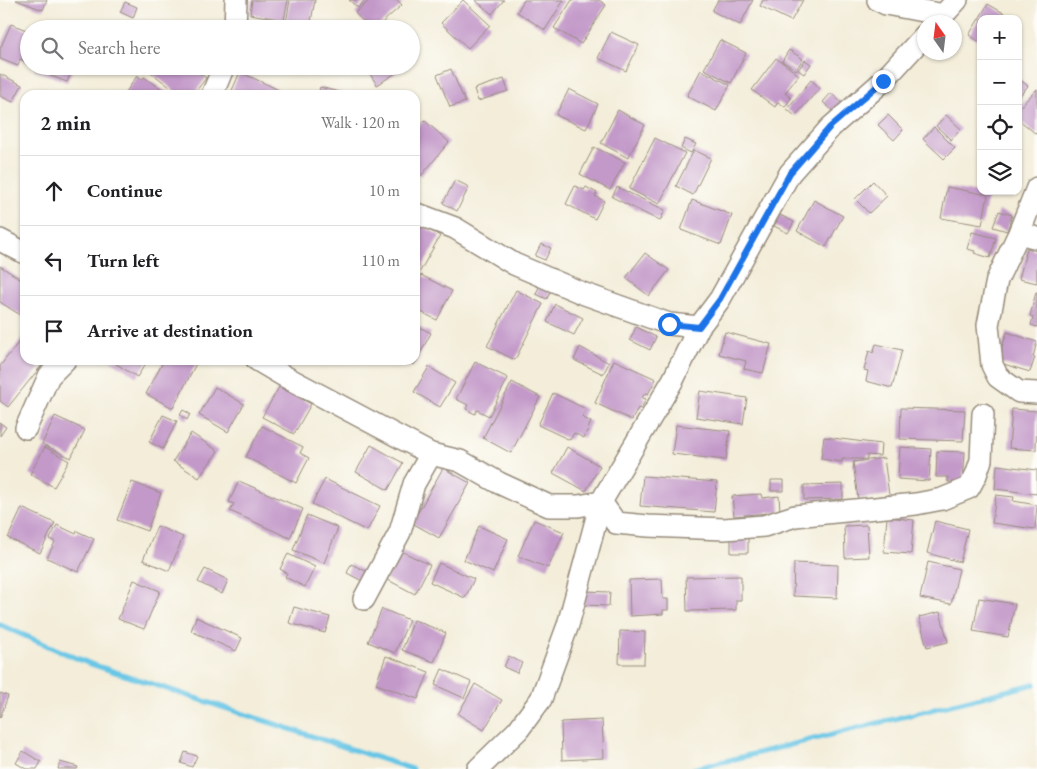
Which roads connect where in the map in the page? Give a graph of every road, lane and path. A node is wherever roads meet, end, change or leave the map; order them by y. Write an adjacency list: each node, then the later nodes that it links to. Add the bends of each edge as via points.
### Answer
1 (236, 0): 4 (street)
2 (878, 0): 3 (street)
3 (946, 13)
4 (235, 20)
5 (917, 44): 13 (street, via 883,81 830,127 790,173 720,299)
6 (220, 75): 7 (street)
7 (214, 90)
8 (1037, 188): 10 (street)
9 (420, 215): 13 (street, via 455,228 514,264 582,293 669,324)
10 (1028, 236): 16 (street, via 997,280 988,325 992,364 998,376 1019,392)
11 (0, 240): 12 (street)
12 (20, 250)
13 (699, 327): 20 (street, via 673,380)
14 (60, 365): 18 (street, via 49,376)
15 (266, 365): 19 (street)
16 (1037, 392)
17 (983, 414): 20 (street, via 981,460 976,475 969,488 942,499 794,516 764,526 724,529 616,523)
18 (26, 428)
19 (431, 454): 20 (street, via 460,461 550,506); 21 (street, via 414,484 400,532)
20 (602, 502): 22 (street, via 568,625 541,698 518,730)
21 (364, 600)
22 (478, 769)

